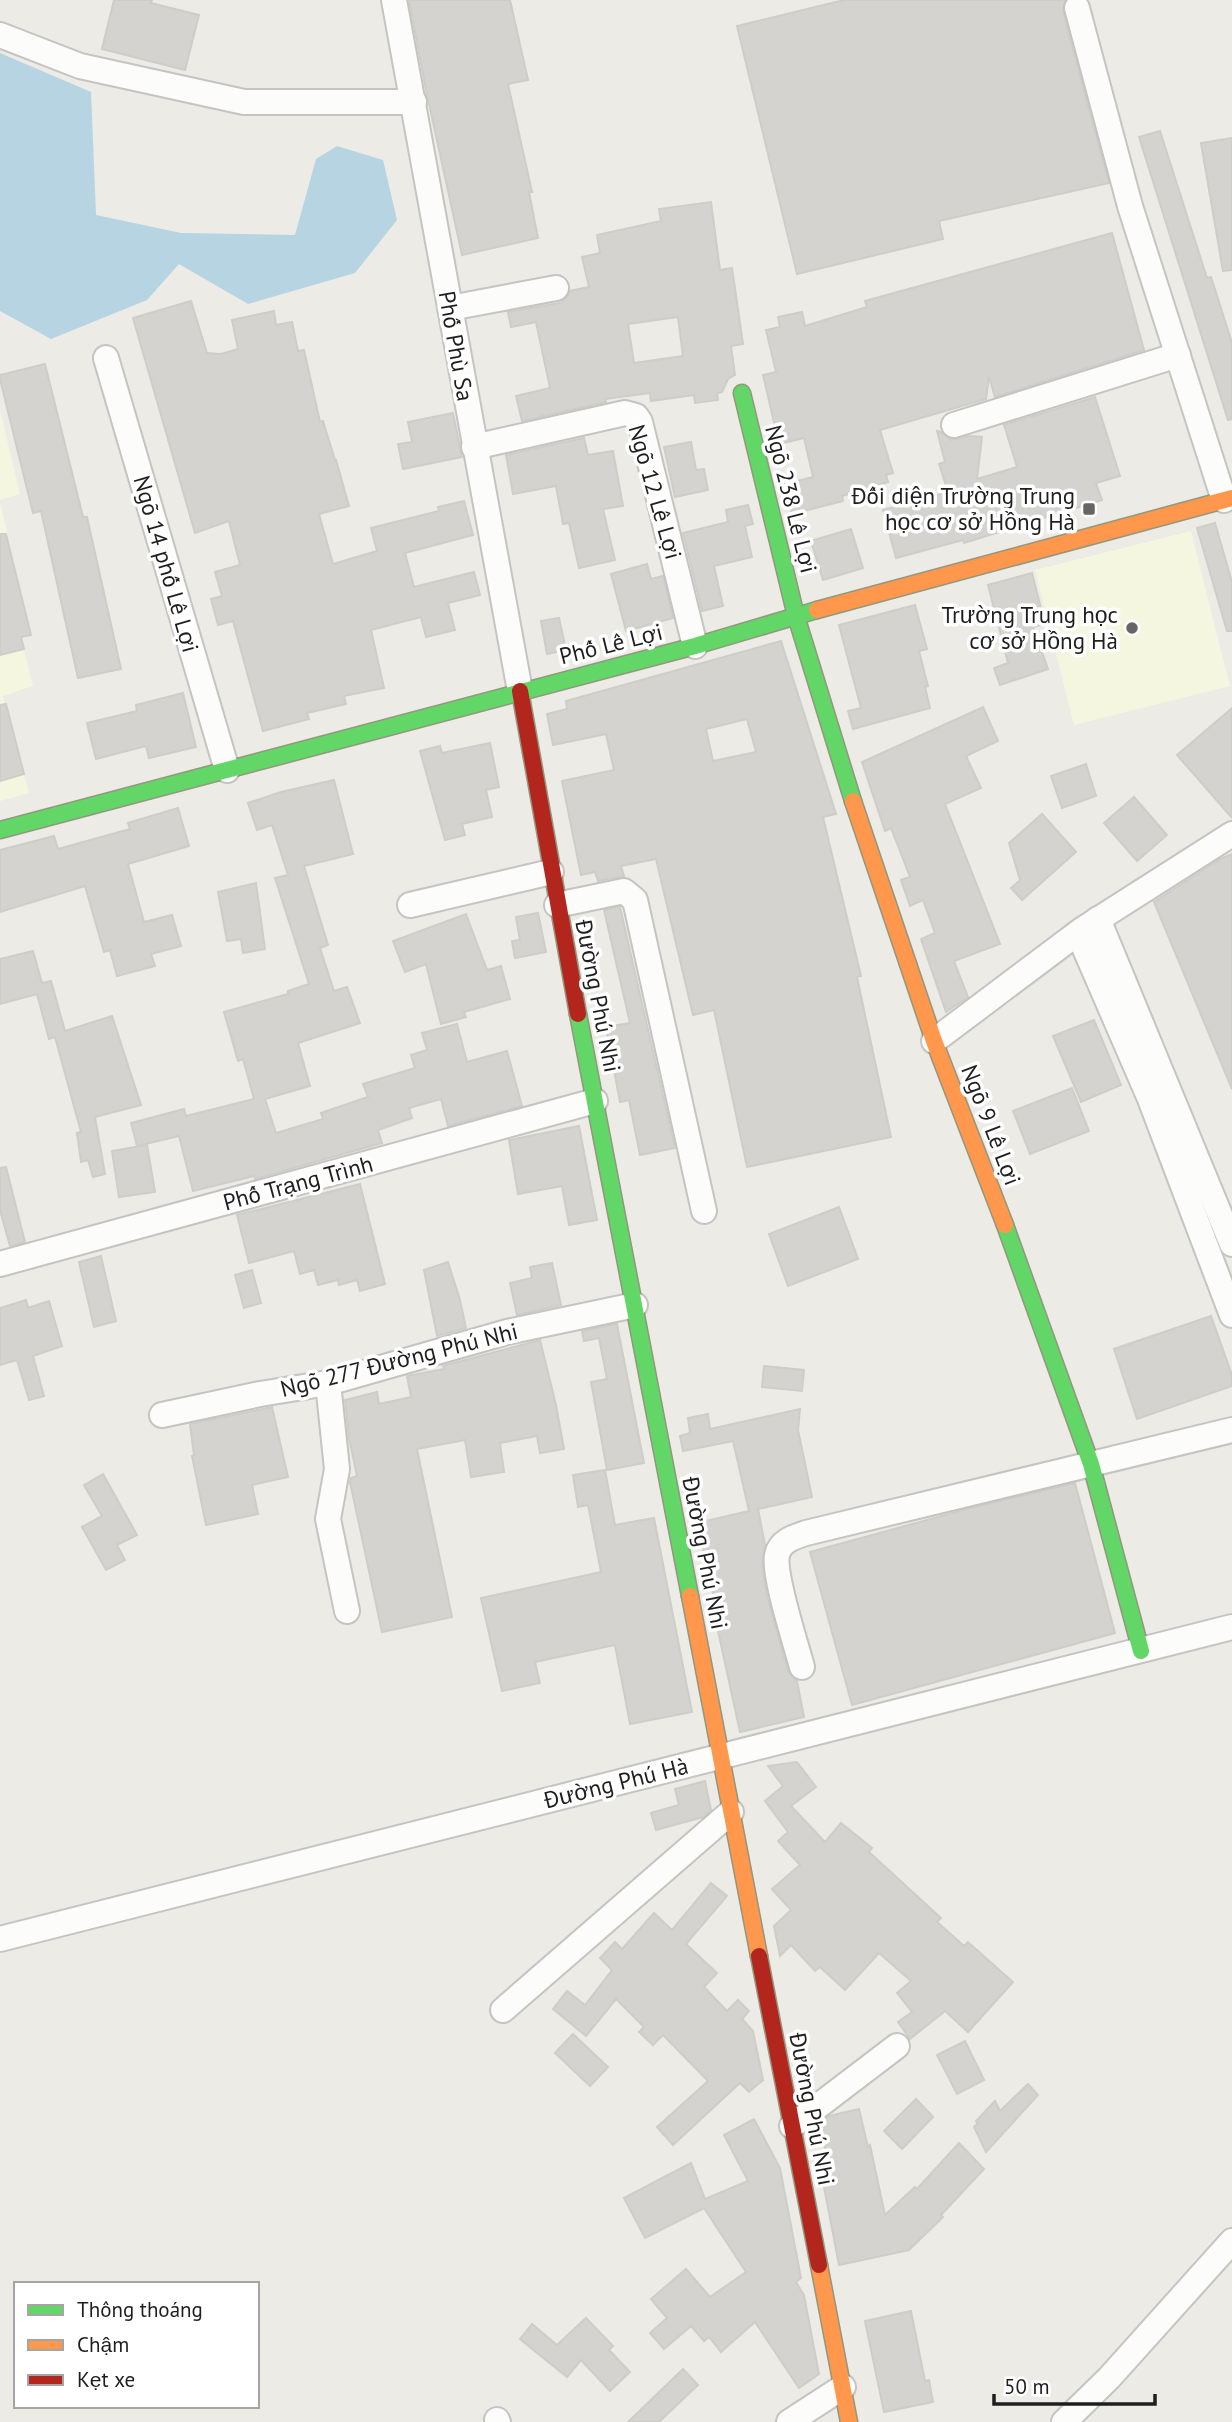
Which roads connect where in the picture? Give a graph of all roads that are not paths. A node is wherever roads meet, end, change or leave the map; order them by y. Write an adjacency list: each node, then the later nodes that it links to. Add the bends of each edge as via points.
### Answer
1 (394, 0): 4 (street, Phố Phù Sa)
2 (1077, 8): 7 (street, via 1130,206)
3 (0, 35): 4 (street, via 80,66 244,102)
4 (414, 102): 6 (street, Phố Phù Sa)
5 (556, 288): 6 (street)
6 (450, 308): 11 (street, Phố Phù Sa)
7 (1178, 355): 10 (street); 12 (street)
8 (106, 358): 16 (street, Ngõ 14 phố Lê Lợi)
9 (742, 393): 13 (street, Ngõ 238 Lê Lợi)
10 (954, 425)
11 (474, 447): 14 (street, Ngõ 12 Lê Lợi, via 625,413 636,416); 15 (street, Phố Phù Sa)
12 (1228, 499): 13 (street, Phố Lê Lợi)
13 (796, 615): 14 (street, Phố Lê Lợi); 23 (street, Ngõ 9 Lê Lợi)
14 (695, 646): 15 (street, Phố Lê Lợi)
15 (520, 691): 16 (street, Phố Lê Lợi); 19 (street, Đường Phú Nhi)
16 (227, 770): 17 (street, Phố Lê Lợi)
17 (0, 830)
18 (1232, 834): 22 (street)
19 (551, 872): 20 (street); 21 (street, Đường Phú Nhi)
20 (410, 905)
21 (557, 905): 24 (street, Đường Phú Nhi); 25 (street, via 624,891 635,900)
22 (1088, 926): 23 (street); 26 (street); 29 (street)
23 (934, 1041): 33 (street, Ngõ 9 Lê Lợi, via 1026,1278)
24 (595, 1101): 27 (street, Phố Trạng Trình); 28 (street, Đường Phú Nhi)
25 (704, 1211)
26 (1232, 1244)
27 (0, 1264)
28 (635, 1305): 30 (street, Ngõ 277 Đường Phú Nhi, via 507,1332); 38 (street, Đường Phú Nhi)
29 (1232, 1315)
30 (328, 1383): 31 (street, Ngõ 277 Đường Phú Nhi); 34 (street, via 337,1469 328,1519)
31 (162, 1415)
32 (1232, 1430): 33 (street)
33 (1091, 1464): 36 (street, Ngõ 9 Lê Lợi); 37 (street, via 787,1540 777,1553 777,1572)
34 (347, 1611)
35 (1232, 1627): 36 (street, Đường Phú Hà)
36 (1141, 1651): 38 (street, Đường Phú Hà)
37 (802, 1667)
38 (720, 1757): 39 (street, Đường Phú Nhi); 40 (street, Đường Phú Hà)
39 (731, 1812): 41 (street); 43 (street, Đường Phú Nhi)
40 (0, 1939)
41 (503, 2010)
42 (897, 2046): 43 (street)
43 (792, 2126): 45 (street, Đường Phú Nhi)
44 (1232, 2241): 48 (street)
45 (843, 2387): 46 (street); 47 (street, Đường Phú Nhi)
46 (789, 2422)
47 (849, 2422)
48 (1065, 2422)

